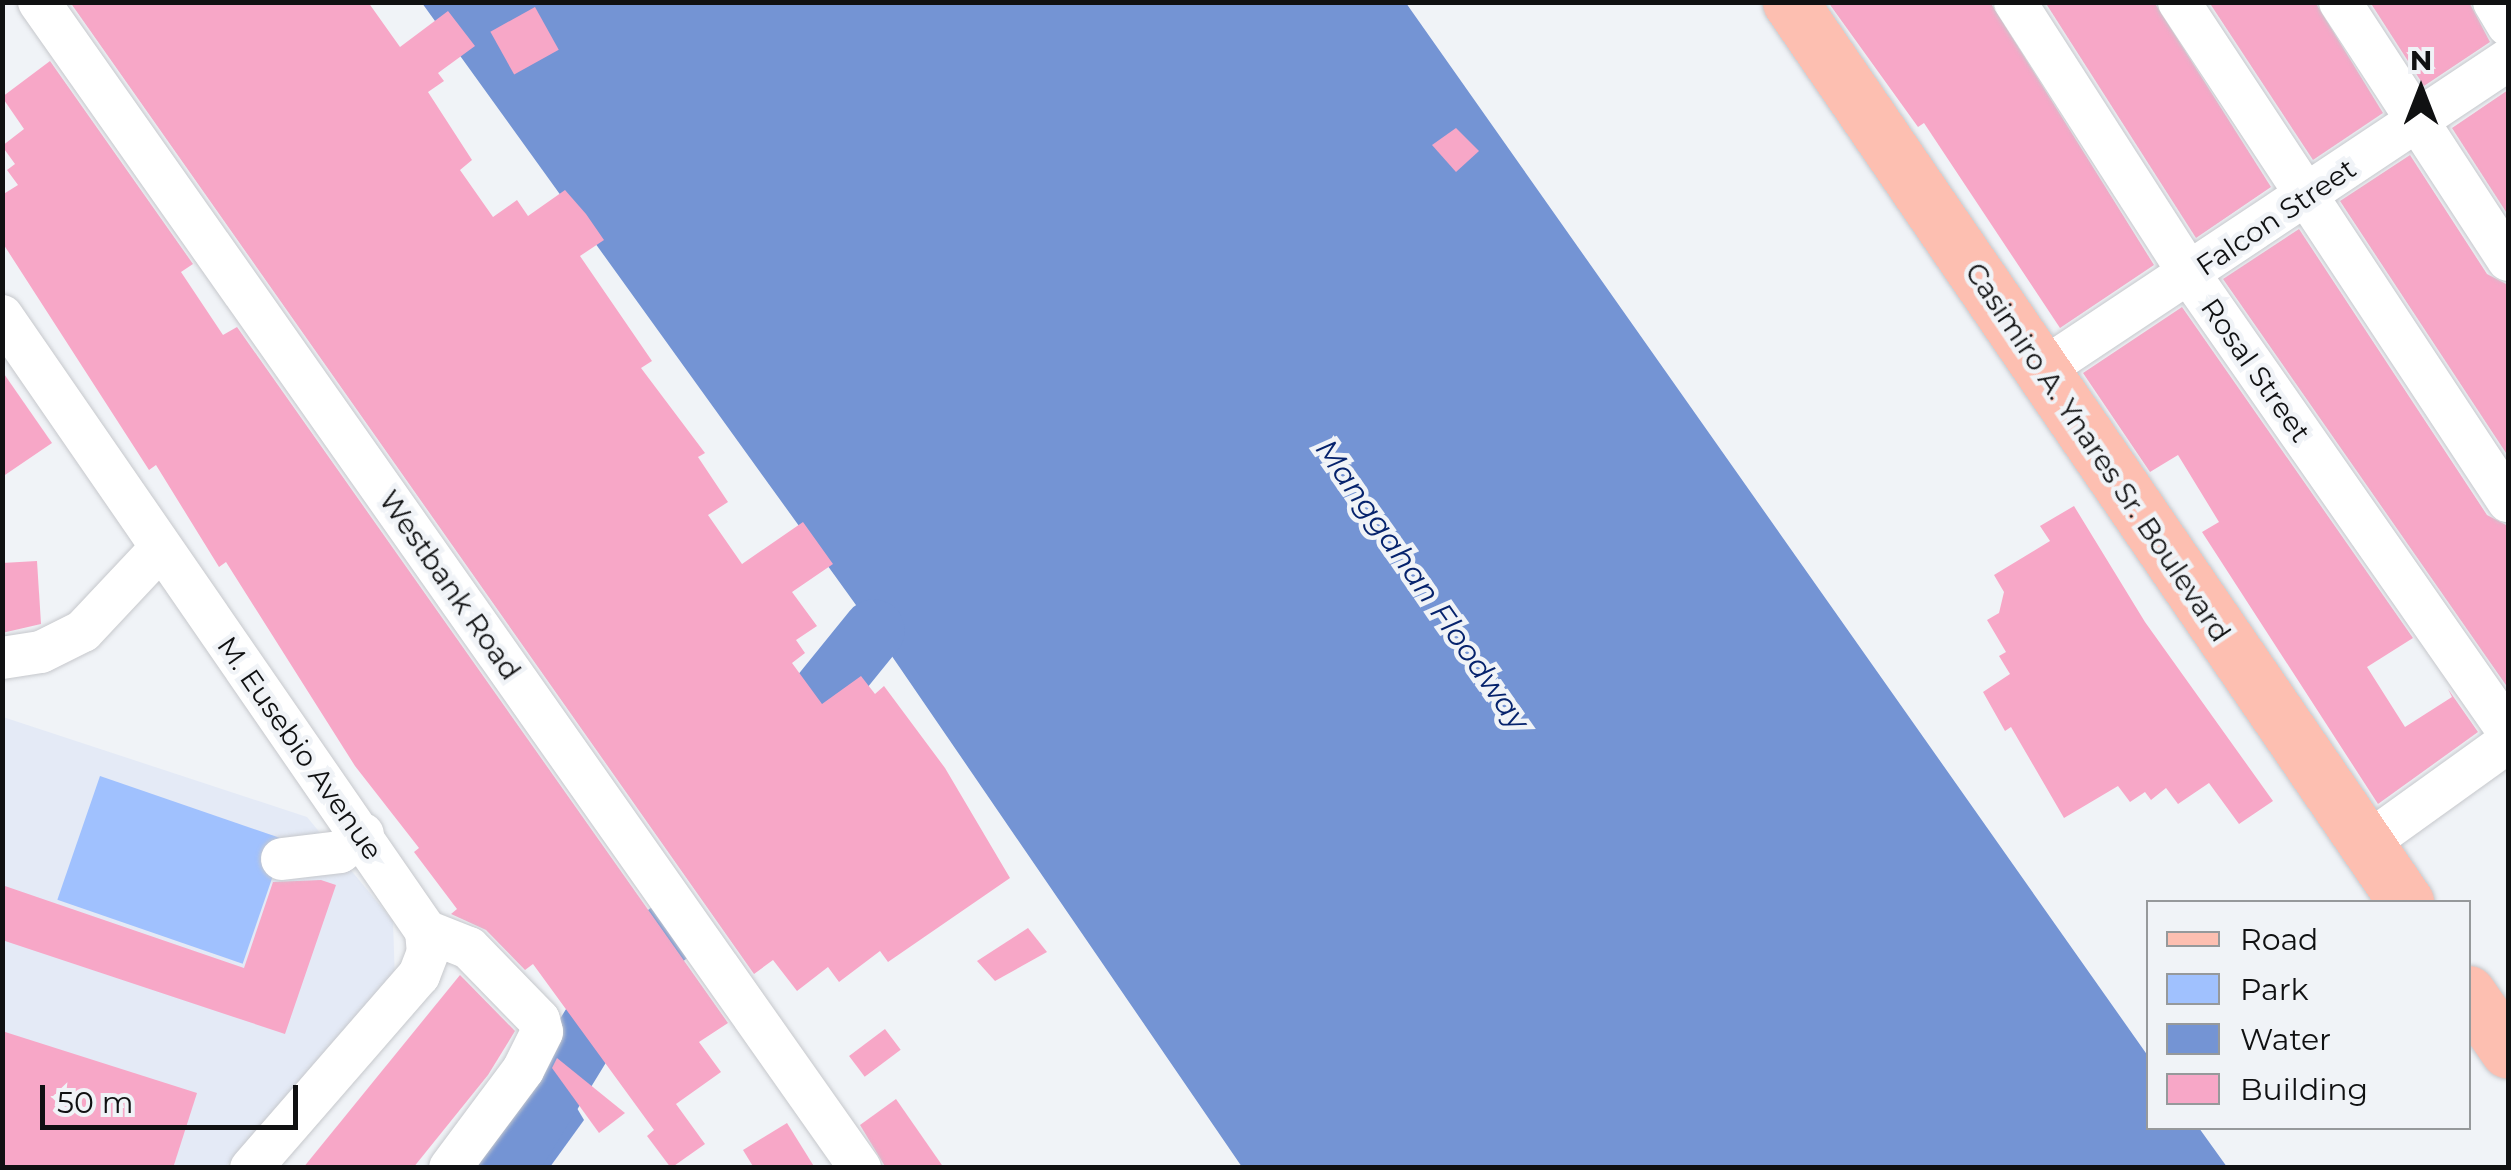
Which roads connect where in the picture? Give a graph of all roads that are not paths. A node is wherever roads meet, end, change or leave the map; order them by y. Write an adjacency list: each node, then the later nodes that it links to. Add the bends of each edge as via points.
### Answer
1 (39, 2): 29 (street, Westbank Road)
2 (1790, 2): 14 (main road, Casimiro A. Ynares Sr. Boulevard)
3 (2014, 2): 12 (street, Rosal Street)
4 (2179, 2): 10 (street)
5 (2340, 2): 9 (street)
6 (2494, 2): 7 (street)
7 (2508, 25)
8 (2508, 60): 9 (street, Falcon Street)
9 (2419, 121): 10 (street, Falcon Street); 11 (street)
10 (2311, 194): 12 (street, Falcon Street); 15 (street)
11 (2508, 260)
12 (2190, 275): 14 (street, Falcon Street); 18 (street, Rosal Street)
13 (8, 336): 16 (street, M. Eusebio Avenue)
14 (2042, 370): 21 (main road, Casimiro A. Ynares Sr. Boulevard)
15 (2508, 500)
16 (160, 549): 17 (street, via 82,631 40,652); 20 (street, M. Eusebio Avenue)
17 (2, 658)
18 (2508, 731)
19 (2508, 742): 21 (street)
20 (363, 834): 22 (street, via 340,852); 24 (street, M. Eusebio Avenue)
21 (2366, 844): 23 (main road, Casimiro A. Ynares Sr. Boulevard)
22 (282, 859)
23 (2405, 900)
24 (426, 931): 27 (street, via 428,952 419,976); 28 (street, via 469,948 540,1020 542,1032 523,1070)
25 (2471, 997): 26 (main road)
26 (2508, 1051)
27 (251, 1168)
28 (450, 1168)
29 (860, 1168)

